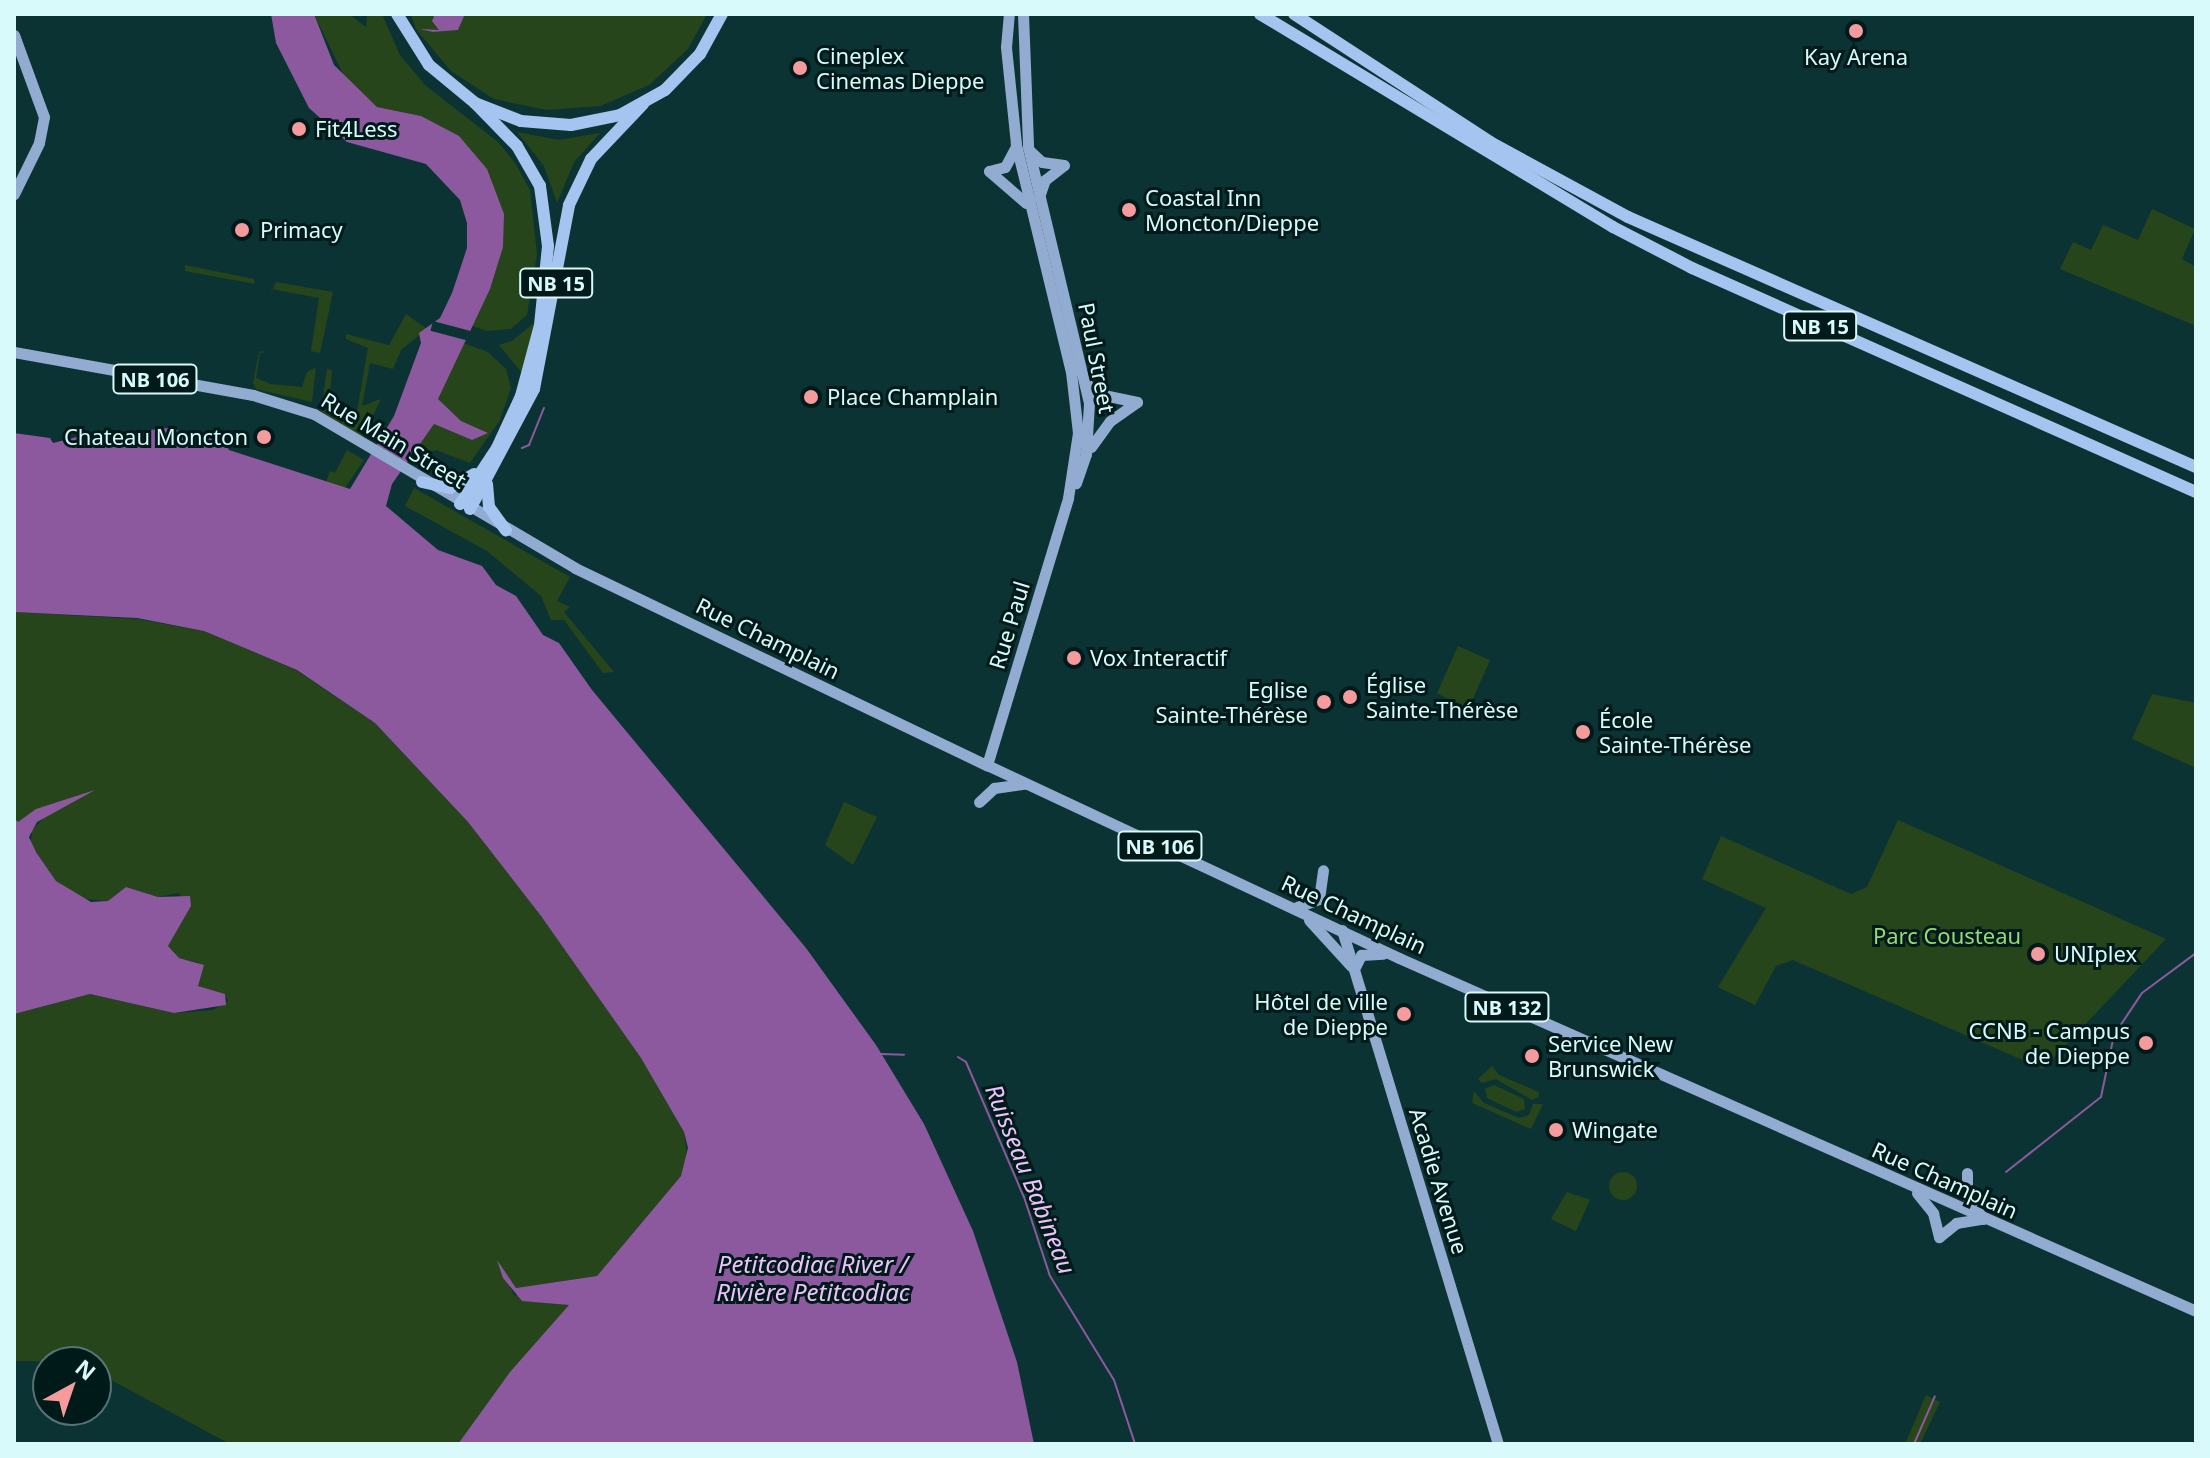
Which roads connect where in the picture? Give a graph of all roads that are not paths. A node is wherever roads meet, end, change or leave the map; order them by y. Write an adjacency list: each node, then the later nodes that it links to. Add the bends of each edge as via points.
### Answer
1 (397, 14): 11 (highway, NB 15, via 429,65)
2 (722, 14): 12 (highway, NB 15, via 684,74)
3 (1009, 14): 13 (main road, Paul Street, via 1006,47)
4 (1023, 14): 13 (main road)
5 (1260, 14): 10 (highway)
6 (1270, 14): 10 (highway, NB 15)
7 (1292, 14): 21 (highway, NB 15, via 1490,142 1628,217)
8 (14, 35): 9 (main road)
9 (17, 50): 14 (main road, via 44,117 39,143)
10 (1340, 58): 24 (highway, NB 15, via 1613,227 1692,268)
11 (475, 103): 12 (highway, NB 15, via 546,125 596,122); 19 (highway, NB 15, via 517,146 540,186 548,222 540,325 521,396)
12 (643, 104): 22 (highway, NB 15, via 591,159 569,205 534,389)
13 (1022, 146): 15 (main road, Paul Street); 15 (main road, via 1040,161 1064,165 1045,180); 16 (main road, Paul Street); 16 (main road, via 1010,163 989,171 1015,189)
14 (14, 194)
15 (1038, 198): 18 (main road, Paul Street)
16 (1031, 210): 18 (main road, Paul Street)
17 (14, 352): 23 (main road, Rue Main Street / NB 106, via 281,402 314,414)
18 (1077, 375): 20 (main road, Paul Street, via 1090,415); 20 (main road, via 1094,393 1137,402 1110,421); 25 (main road, Paul Street, via 1078,433)
19 (497, 448): 23 (highway, via 461,485); 26 (highway, NB 15)
20 (1086, 454): 25 (main road, Paul Street)
21 (2196, 467)
22 (490, 475): 26 (highway, NB 15); 27 (highway, via 485,492 489,507)
23 (422, 482): 26 (main road, Rue Main Street / NB 106)
24 (2196, 492)
25 (1068, 498): 28 (main road, Rue Paul)
26 (465, 506): 27 (main road, NB 106)
27 (506, 530): 28 (main road, Rue Champlain / NB 106)
28 (987, 765): 29 (main road, Rue Champlain / NB 106)
29 (1028, 784): 30 (main road, via 999,786); 32 (main road, Rue Champlain / NB 106)
30 (979, 802)
31 (1323, 870): 32 (main road, via 1319,899)
32 (1293, 907): 33 (main road, Rue Champlain / NB 106); 35 (main road)
33 (1342, 930): 34 (main road, Rue Champlain / NB 132); 35 (main road, Acadie Avenue)
34 (1399, 958): 35 (main road, via 1367,952); 37 (main road, Rue Champlain / NB 132)
35 (1354, 969): 40 (main road, Acadie Avenue)
36 (1967, 1173): 38 (main road, via 1967,1196)
37 (1911, 1187): 38 (main road, Rue Champlain / NB 132); 38 (main road, via 1925,1200 1939,1237 1956,1223)
38 (1983, 1219): 39 (main road, Rue Champlain / NB 132)
39 (2196, 1311)
40 (1498, 1444)

